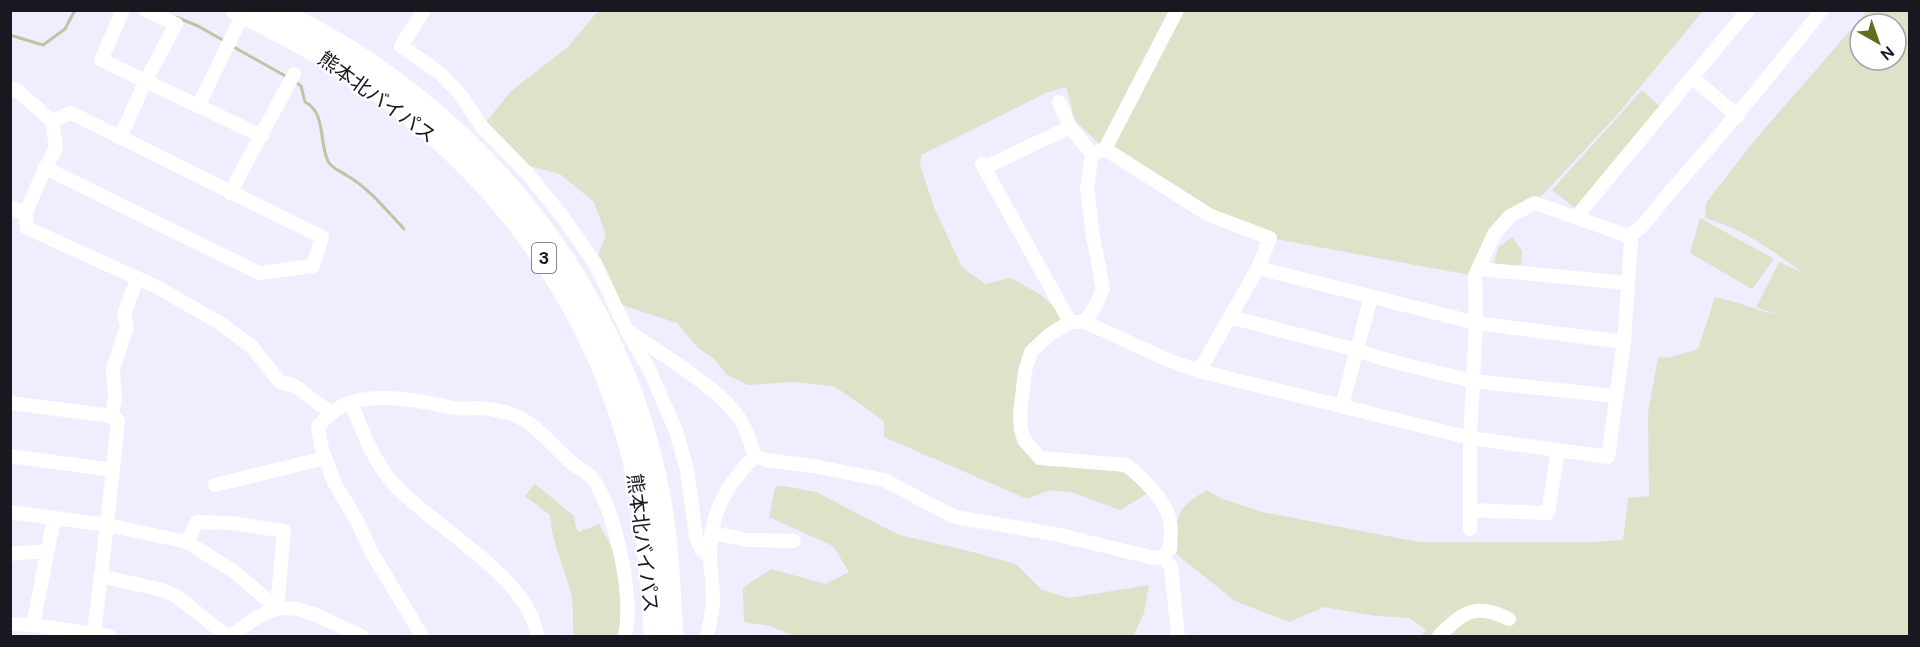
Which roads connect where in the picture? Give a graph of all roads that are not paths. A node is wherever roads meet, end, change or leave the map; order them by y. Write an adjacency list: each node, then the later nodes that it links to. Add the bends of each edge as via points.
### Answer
1 (123, 10): 11 (street, via 100,60)
2 (145, 10): 11 (street, via 176,24)
3 (275, 10): 79 (highway, 熊本北バイパス / 3, via 397,82 441,118 508,186 542,226 569,267 620,363 638,415 665,527)
4 (424, 10): 36 (street, via 401,46 447,80 482,127 562,216 595,263)
5 (1177, 10): 20 (street)
6 (1748, 10): 10 (street)
7 (1822, 10): 15 (street)
8 (241, 12): 14 (street); 78 (highway, 熊本北バイパス / 3, via 317,53 421,124 501,203 542,256 591,341 630,450 645,521)
9 (294, 74): 18 (street)
10 (1692, 78): 15 (street); 25 (street)
11 (145, 82): 14 (street); 19 (street)
12 (10, 88): 16 (street)
13 (1059, 102): 17 (street)
14 (198, 106): 18 (street)
15 (1738, 116): 26 (street, via 1636,232)
16 (52, 121): 19 (street, via 71,113); 21 (street, via 56,148)
17 (1070, 127): 20 (street); 33 (street, via 983,166)
18 (262, 136): 22 (street)
19 (120, 138): 22 (street)
20 (1099, 152): 27 (street, via 1209,215 1270,238); 34 (street, via 1087,188 1103,289)
21 (45, 168): 22 (street, via 259,273 313,266 322,237); 24 (street)
22 (230, 193)
23 (10, 207): 24 (street)
24 (26, 215): 29 (street, via 27,228 36,234)
25 (1576, 216): 26 (street); 28 (street, via 1534,203 1519,210 1494,234)
26 (1628, 236): 30 (street)
27 (1258, 268): 31 (street); 32 (street)
28 (1478, 269): 30 (street); 35 (street)
29 (137, 279): 45 (street, via 223,325 252,347 280,382 295,386); 46 (street, via 124,314 127,327 113,369 115,398)
30 (1628, 283): 37 (street)
31 (1371, 297): 35 (street); 38 (street)
32 (1230, 317): 38 (street); 39 (street)
33 (1070, 322): 34 (street); 64 (street, via 1031,352 1020,414 1024,440 1040,458 1126,465 1137,474 1153,489 1170,519 1170,549)
34 (1085, 322): 39 (street)
35 (1476, 323): 37 (street); 40 (street)
36 (627, 331): 50 (street, via 710,388 738,416); 65 (street, via 649,369 676,431 687,470 696,537)
37 (1624, 342): 41 (street)
38 (1357, 350): 40 (street); 44 (street)
39 (1198, 370): 44 (street)
40 (1473, 381): 41 (street); 47 (street)
41 (1615, 396): 48 (street, via 1608,457)
42 (10, 403): 46 (street)
43 (351, 403): 45 (street); 76 (street, via 377,462 391,480 513,587 536,626); 77 (street, via 373,398 425,402 459,410 497,410 524,420 554,443 570,462 592,477 607,506 620,550 628,602)
44 (1342, 406): 47 (street)
45 (331, 413): 51 (street, via 318,426)
46 (111, 417): 52 (street, via 118,421)
47 (1470, 438): 48 (street); 54 (street)
48 (1558, 450): 54 (street, via 1548,513)
49 (10, 456): 52 (street)
50 (754, 456): 59 (street, via 729,487 715,518); 64 (street, via 884,480 955,517 1055,534 1154,558)
51 (324, 458): 53 (street); 75 (street, via 372,553)
52 (113, 470): 57 (street)
53 (215, 484)
54 (1470, 510): 58 (street)
55 (10, 512): 56 (street)
56 (54, 518): 57 (street); 62 (street)
57 (107, 525): 60 (street); 66 (street)
58 (1470, 528)
59 (713, 533): 61 (street, via 747,540); 65 (street)
60 (187, 542): 67 (street, via 233,571); 67 (street, via 197,522 284,531)
61 (794, 542)
62 (47, 551): 63 (street); 70 (street)
63 (10, 554)
64 (1163, 556): 81 (street, via 1171,567)
65 (710, 558): 80 (street, via 713,602)
66 (100, 576): 71 (street); 73 (street, via 176,596)
67 (277, 608): 73 (street, via 259,615); 74 (street, via 312,613)
68 (1509, 619): 82 (street, via 1482,609 1471,611)
69 (10, 624): 70 (street)
70 (33, 625): 71 (street)
71 (94, 633): 72 (street)
72 (109, 636)
73 (229, 636)
74 (361, 636)
75 (422, 636)
76 (537, 636)
77 (625, 636)
78 (654, 636)
79 (673, 636)
80 (707, 636)
81 (1178, 636)
82 (1439, 636)

